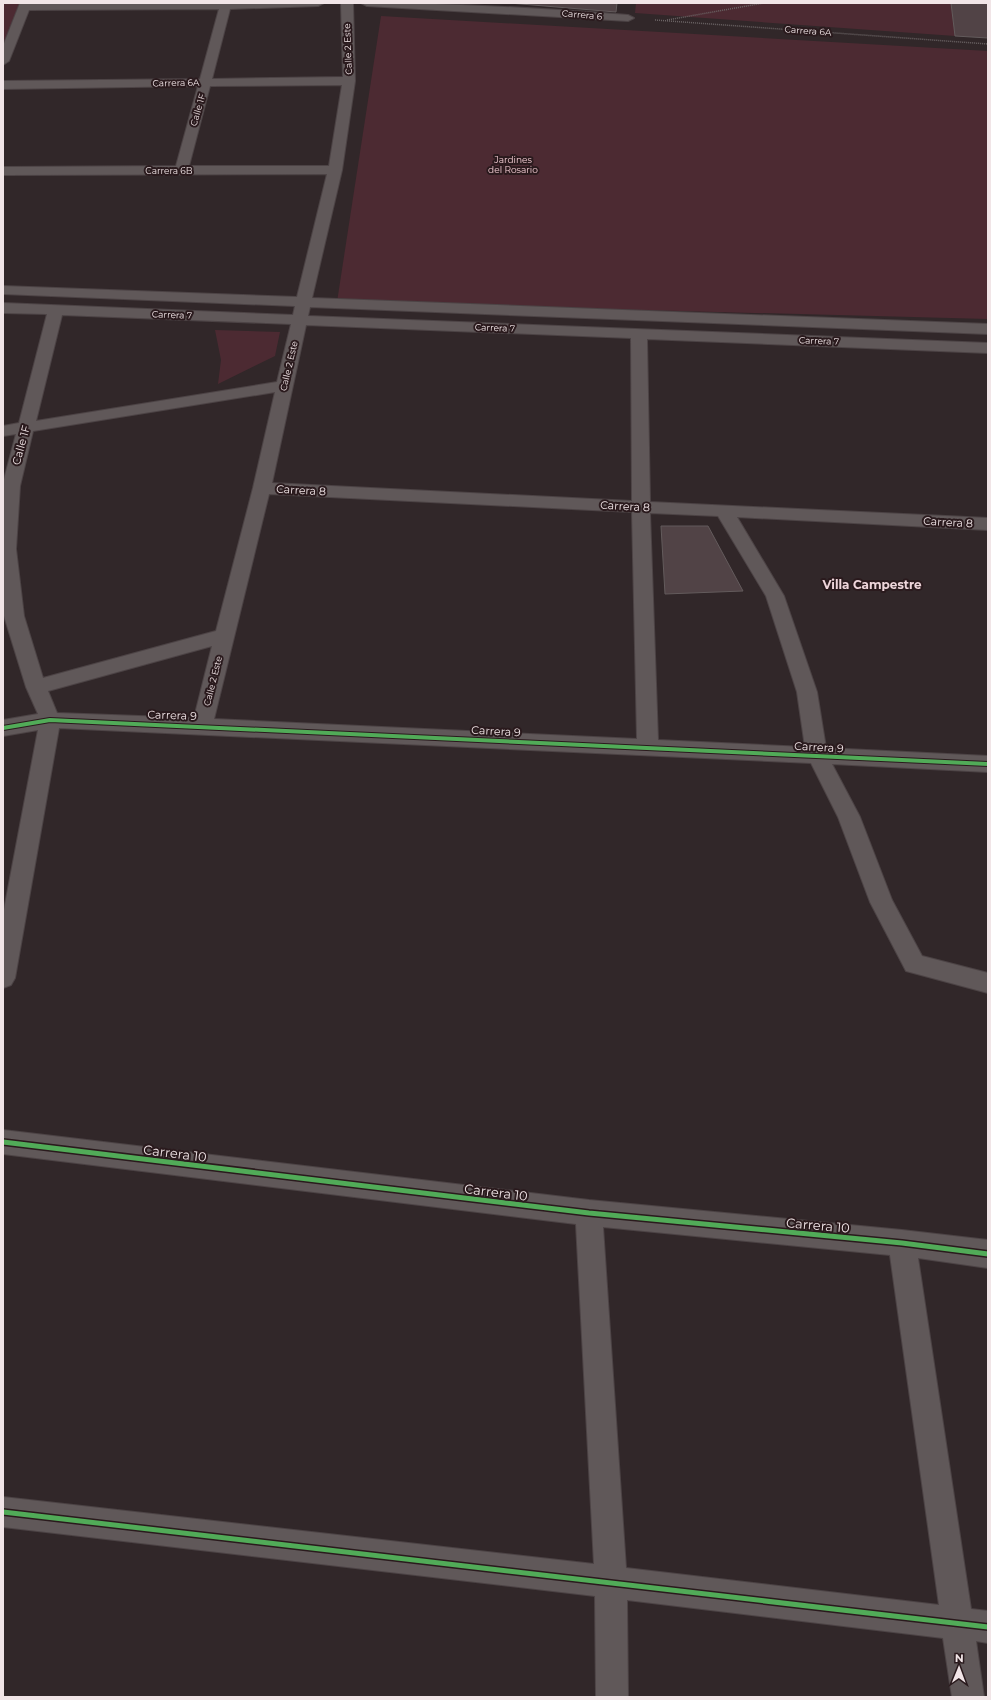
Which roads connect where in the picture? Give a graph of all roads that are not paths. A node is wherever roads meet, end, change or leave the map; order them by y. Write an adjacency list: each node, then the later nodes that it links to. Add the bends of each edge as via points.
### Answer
1 (318, 3): 5 (street)
2 (347, 3): 8 (street, Calle 2 Este)
3 (368, 3): 6 (street, Carrera 6)
4 (25, 5): 5 (street); 7 (street)
5 (226, 5): 9 (street, Calle 1F)
6 (628, 18)
7 (3, 61)
8 (349, 81): 9 (street, Carrera 6A); 11 (street, Calle 2 Este)
9 (205, 82): 10 (street, Carrera 6A); 13 (street, Calle 1F)
10 (3, 85)
11 (335, 170): 13 (street, Carrera 6B); 15 (street, Calle 2 Este)
12 (3, 171): 13 (street, Carrera 6B)
13 (181, 171)
14 (3, 290): 15 (street, Carrera 7)
15 (304, 302): 18 (street, Calle 2 Este); 19 (street, Carrera 7)
16 (3, 308): 17 (street, Carrera 7)
17 (56, 310): 18 (street, Carrera 7); 23 (street, Calle 1F)
18 (300, 320): 20 (street, Carrera 7); 22 (street, Calle 2 Este)
19 (988, 329)
20 (639, 334): 21 (street, Carrera 7); 26 (street)
21 (988, 348)
22 (284, 386): 23 (street); 25 (street, Calle 2 Este)
23 (26, 427): 24 (street); 30 (street, Calle 1F, via 11,486 7,549 14,616)
24 (3, 431)
25 (262, 488): 26 (street, Carrera 8); 29 (street, Calle 2 Este)
26 (641, 507): 27 (street, Carrera 8); 34 (street)
27 (724, 511): 28 (street, Carrera 8); 35 (street, via 775,596 808,692)
28 (988, 524)
29 (224, 636): 30 (street); 32 (street, Calle 2 Este)
30 (36, 688): 31 (street, Calle 1F)
31 (50, 720): 32 (street, Carrera 9); 33 (street, Carrera 9); 37 (street)
32 (202, 726): 34 (street, Carrera 9)
33 (3, 728)
34 (648, 747): 35 (street, Carrera 9)
35 (817, 756): 36 (street, Carrera 9); 38 (street, via 850,817 881,902 914,964)
36 (988, 764)
37 (3, 978)
38 (988, 984)
39 (3, 1142): 40 (street, Carrera 10)
40 (589, 1213): 41 (street, Carrera 10); 44 (street)
41 (902, 1243): 42 (street, Carrera 10); 45 (street)
42 (988, 1254)
43 (3, 1512): 44 (street)
44 (611, 1582): 45 (street); 47 (street)
45 (957, 1624): 46 (street); 48 (street)
46 (988, 1627)
47 (612, 1697)
48 (968, 1697)

